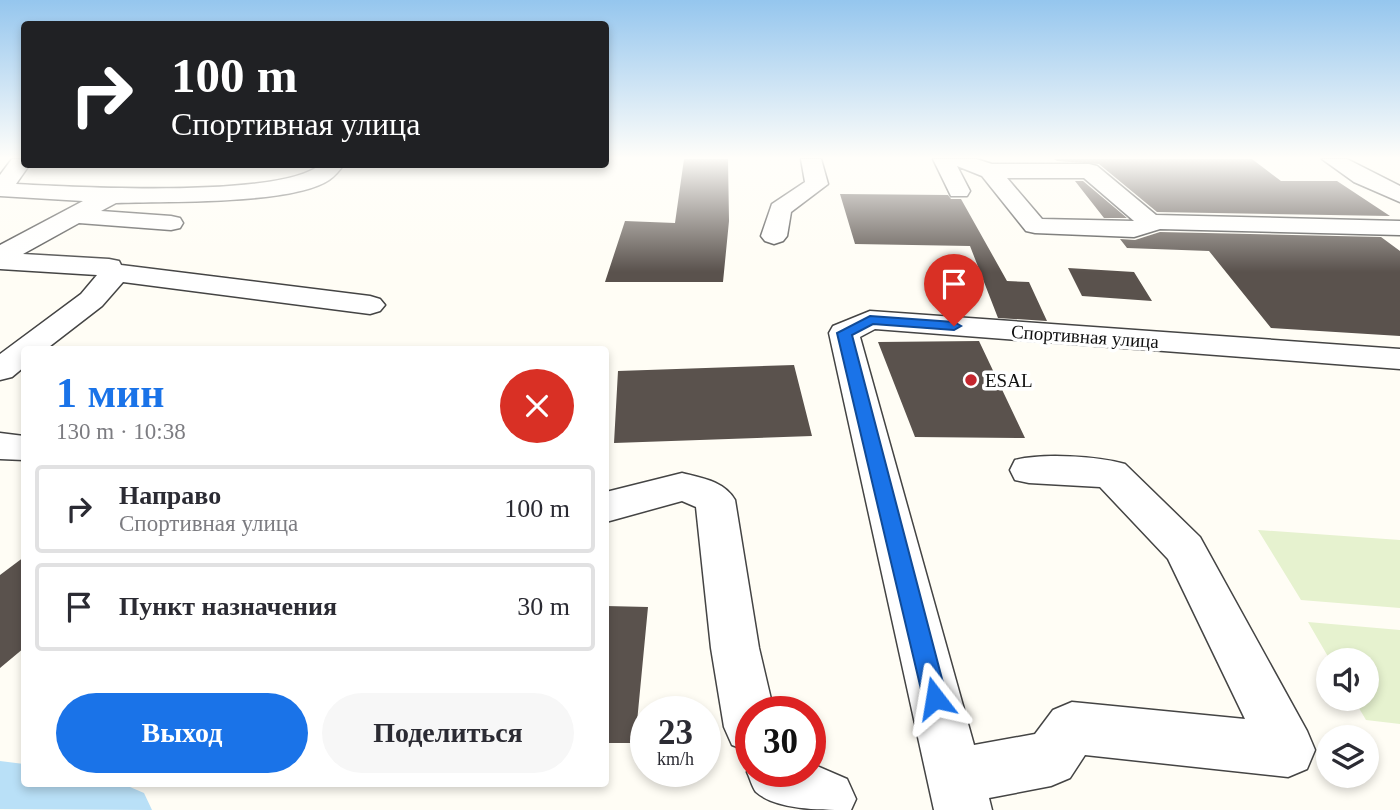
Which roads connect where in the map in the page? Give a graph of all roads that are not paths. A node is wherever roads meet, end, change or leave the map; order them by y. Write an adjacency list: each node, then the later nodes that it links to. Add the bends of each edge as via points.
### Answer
1 (110, 197): 5 (street)
2 (798, 197): 9 (street, via 780,209)
3 (1011, 197): 7 (street, via 1035,226 1134,229)
4 (1120, 197): 7 (street)
5 (75, 216): 6 (street); 10 (street)
6 (171, 223)
7 (1152, 224): 8 (street)
8 (1400, 228)
9 (774, 236)
10 (0, 258): 11 (street, via 109,267)
11 (111, 272): 12 (street); 13 (street, via 109,281 91,298)
12 (370, 305)
13 (30, 346)
14 (21, 353): 16 (street)
15 (1400, 359): 23 (street, Спортивная улица, via 870,320 844,333)
16 (0, 370)
17 (0, 446): 18 (street)
18 (21, 448)
19 (1029, 470): 23 (street, via 1111,474 1185,549 1288,750 1072,728 1051,759)
20 (609, 506): 21 (street, via 682,487 715,500)
21 (745, 696)
22 (800, 787): 24 (street)
23 (959, 793)
24 (827, 799)

